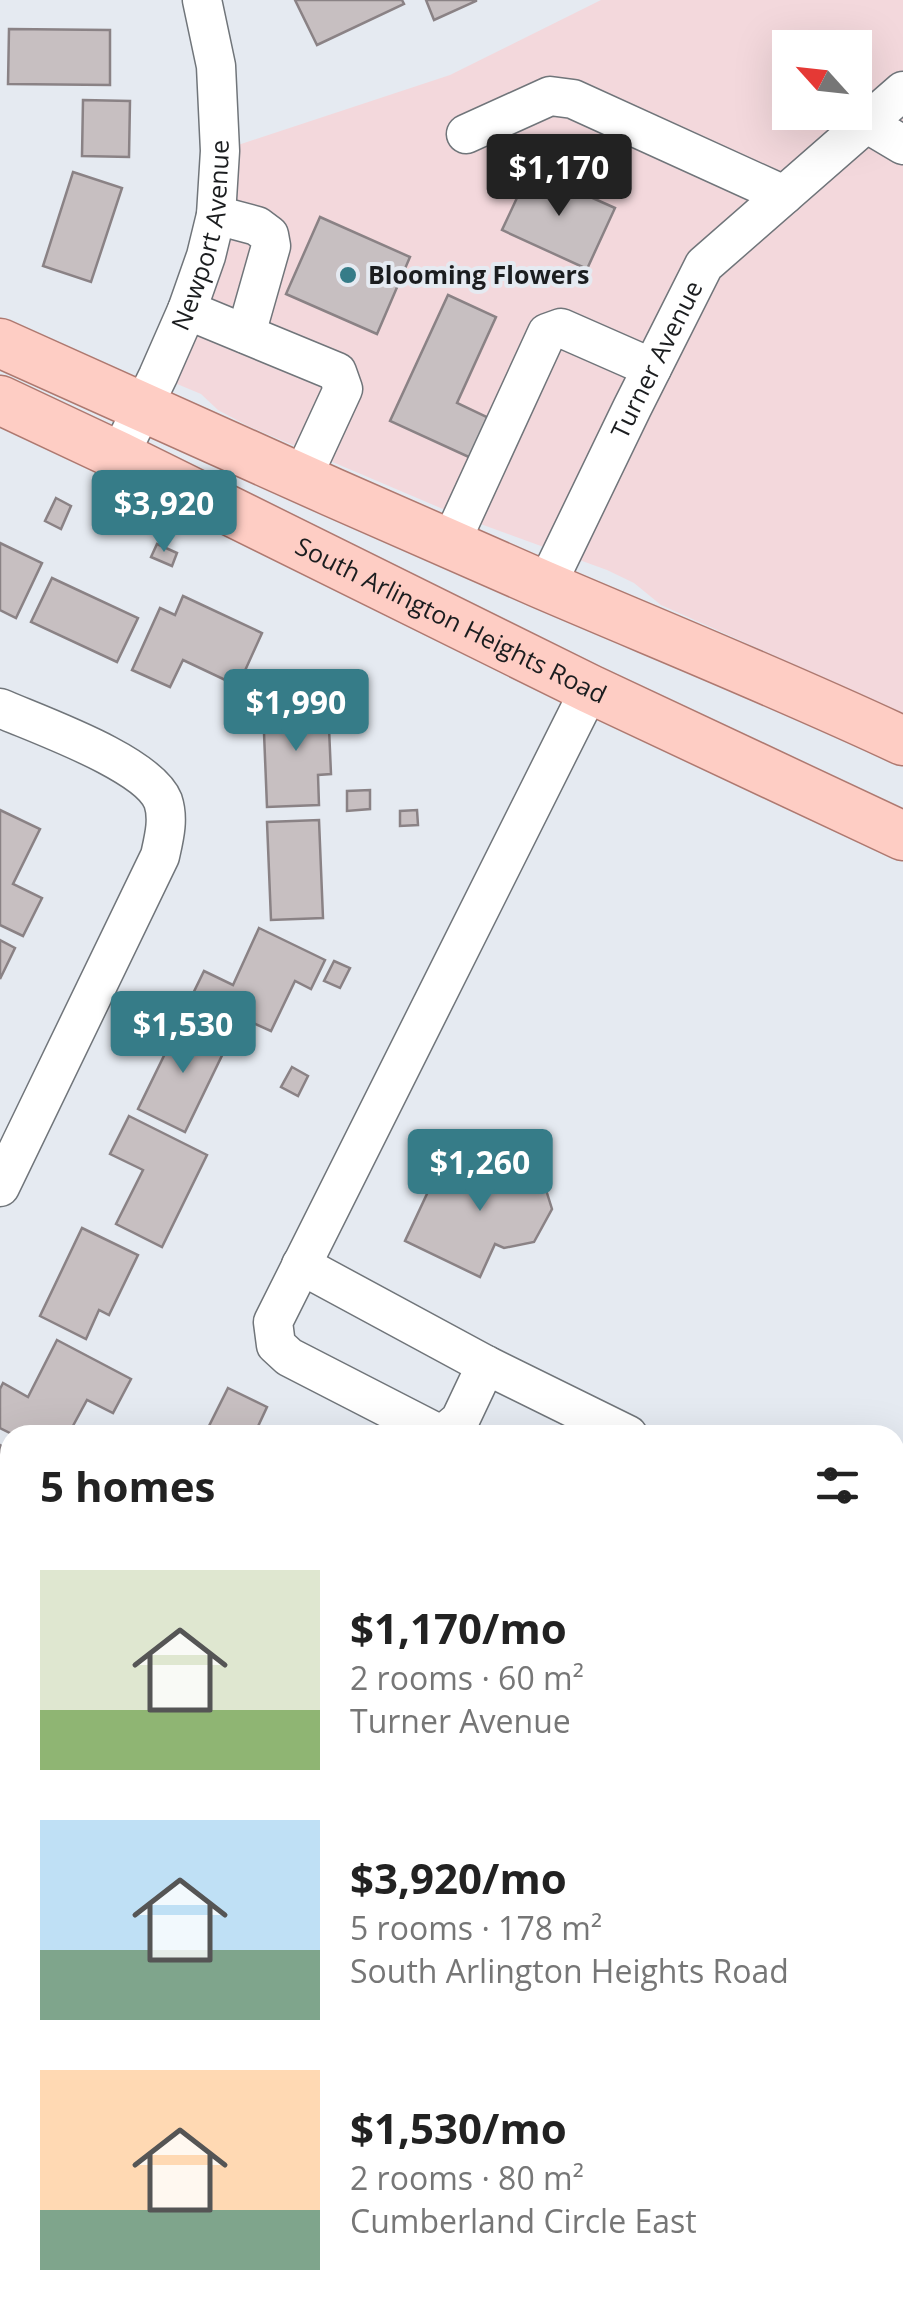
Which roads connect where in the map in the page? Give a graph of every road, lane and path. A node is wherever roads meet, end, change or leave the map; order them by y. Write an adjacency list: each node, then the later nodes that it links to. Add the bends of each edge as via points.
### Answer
1 (202, 0): 9 (street, Newport Avenue, via 216,66)
2 (903, 90): 3 (street, Turner Avenue)
3 (872, 118)
4 (872, 127): 7 (street)
5 (858, 130): 8 (street, Turner Avenue)
6 (466, 134): 8 (street, via 550,96 573,99)
7 (903, 146)
8 (784, 195): 13 (street, Turner Avenue, via 704,266)
9 (216, 215): 10 (street, Newport Avenue); 11 (street, via 269,235)
10 (187, 310): 11 (street); 15 (street, Newport Avenue)
11 (246, 334): 17 (street, via 337,372 344,389)
12 (0, 344): 15 (main road)
13 (652, 368): 18 (street, via 561,328 547,333); 19 (street, Turner Avenue)
14 (0, 400): 16 (main road, South Arlington Heights Road)
15 (142, 410): 16 (street, Newport Avenue); 17 (main road)
16 (120, 456): 20 (main road, South Arlington Heights Road)
17 (301, 480): 18 (main road)
18 (450, 544): 19 (main road)
19 (546, 586): 22 (main road)
20 (590, 689): 23 (main road, South Arlington Heights Road); 25 (street)
21 (0, 708): 24 (street, via 128,766 164,802 166,826 160,856)
22 (903, 742)
23 (903, 836)
24 (0, 1187)
25 (301, 1265): 26 (street); 27 (street, via 272,1322 276,1346)
26 (486, 1365): 28 (street); 29 (street)
27 (422, 1425)
28 (454, 1425)
29 (608, 1425)

